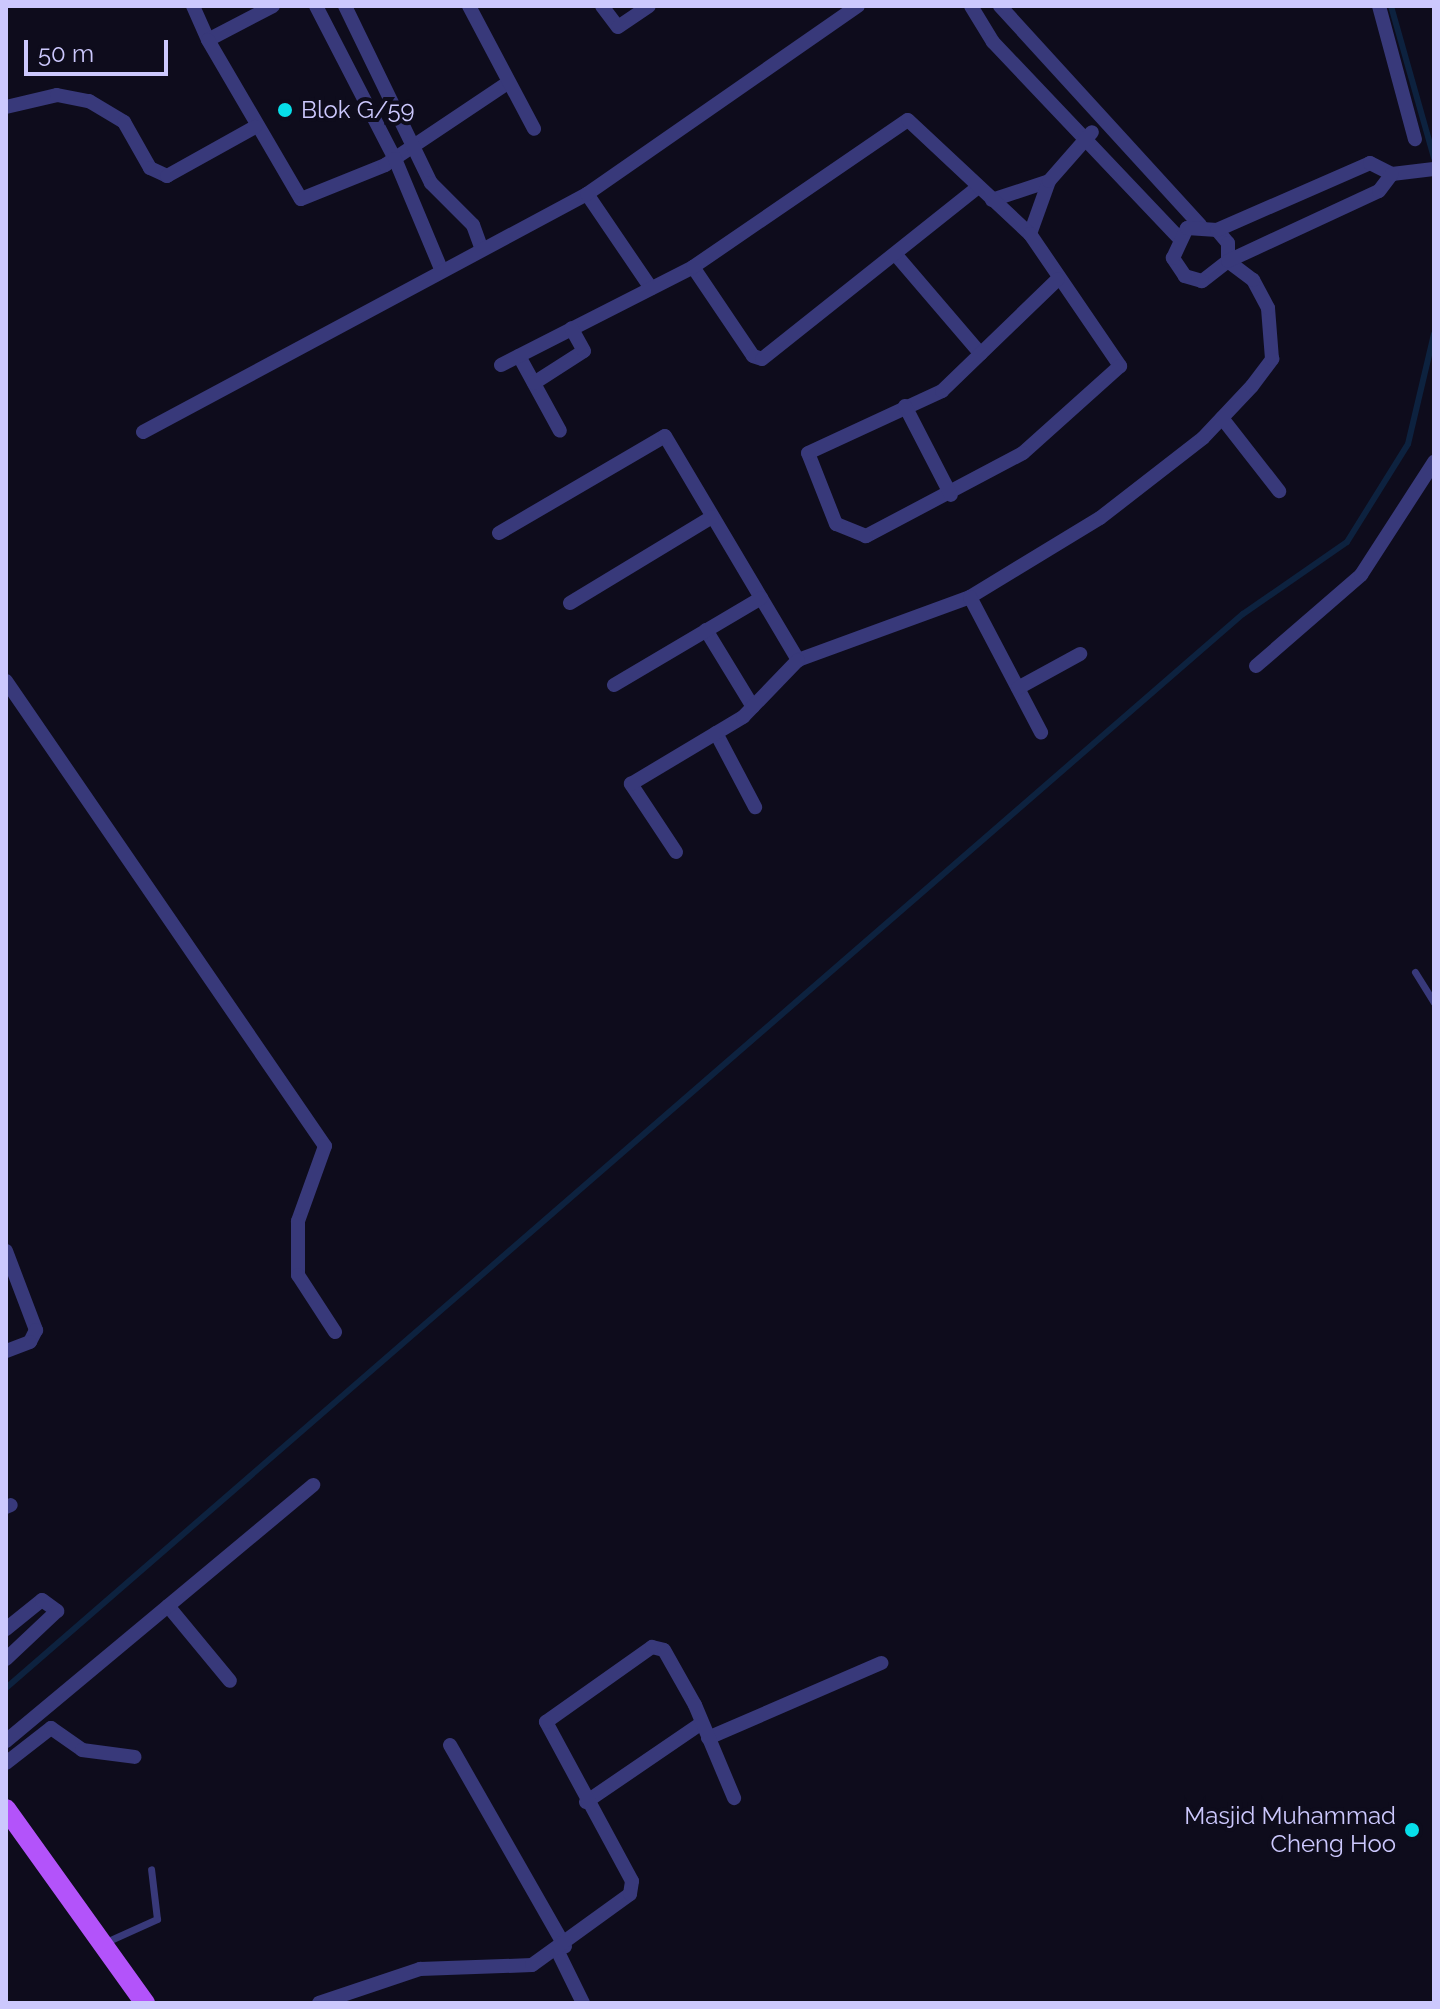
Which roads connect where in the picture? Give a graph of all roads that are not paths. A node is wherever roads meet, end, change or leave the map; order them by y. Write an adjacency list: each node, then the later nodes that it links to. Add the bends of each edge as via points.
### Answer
1 (193, 6): 12 (street)
2 (273, 6): 12 (street)
3 (316, 6): 21 (street)
4 (345, 6): 20 (street)
5 (469, 6): 13 (street)
6 (602, 6): 7 (street, via 618,27)
7 (649, 6)
8 (858, 6): 27 (street)
9 (971, 6): 18 (street, via 993,42)
10 (1000, 6): 15 (street)
11 (1379, 6): 19 (street)
12 (208, 40): 16 (street)
13 (506, 84): 17 (street); 20 (street)
14 (6, 107): 16 (street, via 57,95 89,101 124,122 150,168 167,176)
15 (1101, 123): 18 (street); 31 (street)
16 (255, 127): 21 (street, via 301,199)
17 (534, 129)
18 (1089, 136): 24 (street); 35 (street)
19 (1415, 139)
20 (411, 146): 21 (street); 36 (street, via 431,183 473,225)
21 (395, 159): 40 (street)
22 (1434, 169): 23 (street)
23 (1392, 174): 26 (street, via 1370,163); 30 (street, via 1379,191)
24 (1049, 181): 28 (street); 34 (street)
25 (977, 188): 28 (street); 37 (street); 39 (street, via 919,128 897,121)
26 (1300, 193): 29 (street); 30 (street)
27 (587, 194): 36 (street); 42 (street)
28 (992, 200): 34 (street)
29 (1269, 207): 32 (street); 33 (street)
30 (1311, 218): 33 (street)
31 (1200, 225): 32 (street); 35 (street)
32 (1217, 230): 38 (street, via 1228,243)
33 (1280, 232): 38 (street)
34 (1030, 234): 41 (street)
35 (1178, 237): 38 (street, via 1173,258 1185,276 1202,281)
36 (481, 247): 40 (street)
37 (896, 255): 39 (street, via 757,360); 44 (street)
38 (1228, 261): 49 (street, via 1253,280 1274,340 1272,359)
39 (693, 267): 42 (street)
40 (441, 269): 51 (street)
41 (1058, 279): 44 (street); 54 (street, via 1120,366 1041,441)
42 (651, 288): 43 (street)
43 (571, 328): 45 (street); 47 (street, via 584,351)
44 (981, 354): 48 (street, via 942,391)
45 (519, 356): 46 (street); 47 (street)
46 (501, 365)
47 (534, 383): 50 (street)
48 (905, 406): 54 (street); 54 (street, via 808,453 832,517 843,530 866,536)
49 (1222, 418): 53 (street); 57 (street, via 1100,518)
50 (560, 431)
51 (143, 432)
52 (1434, 462): 63 (street, via 1361,575)
53 (1279, 491)
54 (951, 495)
55 (712, 517): 56 (street, via 665,436); 58 (street); 59 (street)
56 (499, 533)
57 (970, 597): 62 (street); 66 (street)
58 (761, 598): 60 (street); 62 (street)
59 (570, 603)
60 (706, 630): 65 (street); 67 (street)
61 (1080, 654): 66 (street)
62 (798, 660): 67 (street)
63 (1256, 666)
64 (6, 681): 75 (street, via 325,1146 298,1221 298,1275)
65 (614, 685)
66 (1018, 688): 68 (street)
67 (753, 707): 69 (street)
68 (1041, 732)
69 (716, 733): 70 (street); 71 (street, via 631,784)
70 (755, 807)
71 (676, 852)
72 (1415, 972): 73 (lane)
73 (1434, 1002)
74 (6, 1251): 76 (street, via 36,1330 30,1342)
75 (335, 1332)
76 (6, 1351)
77 (313, 1485): 78 (street)
78 (168, 1606): 82 (street); 84 (street)
79 (6, 1629): 80 (street, via 42,1600 57,1611)
80 (6, 1659)
81 (881, 1663): 83 (street)
82 (230, 1681)
83 (704, 1731): 88 (street); 89 (street); 89 (street, via 657,1645 565,1705 546,1725)
84 (6, 1741)
85 (450, 1745): 93 (street)
86 (135, 1757): 87 (street, via 82,1750 51,1728)
87 (6, 1763)
88 (734, 1798)
89 (586, 1802): 93 (street, via 634,1888)
90 (6, 1809): 92 (main road)
91 (151, 1869): 92 (lane, via 157,1919)
92 (106, 1942): 94 (main road)
93 (562, 1949): 95 (street, via 509,1969 420,1969); 96 (street)
94 (145, 2003)
95 (319, 2003)
96 (583, 2003)

